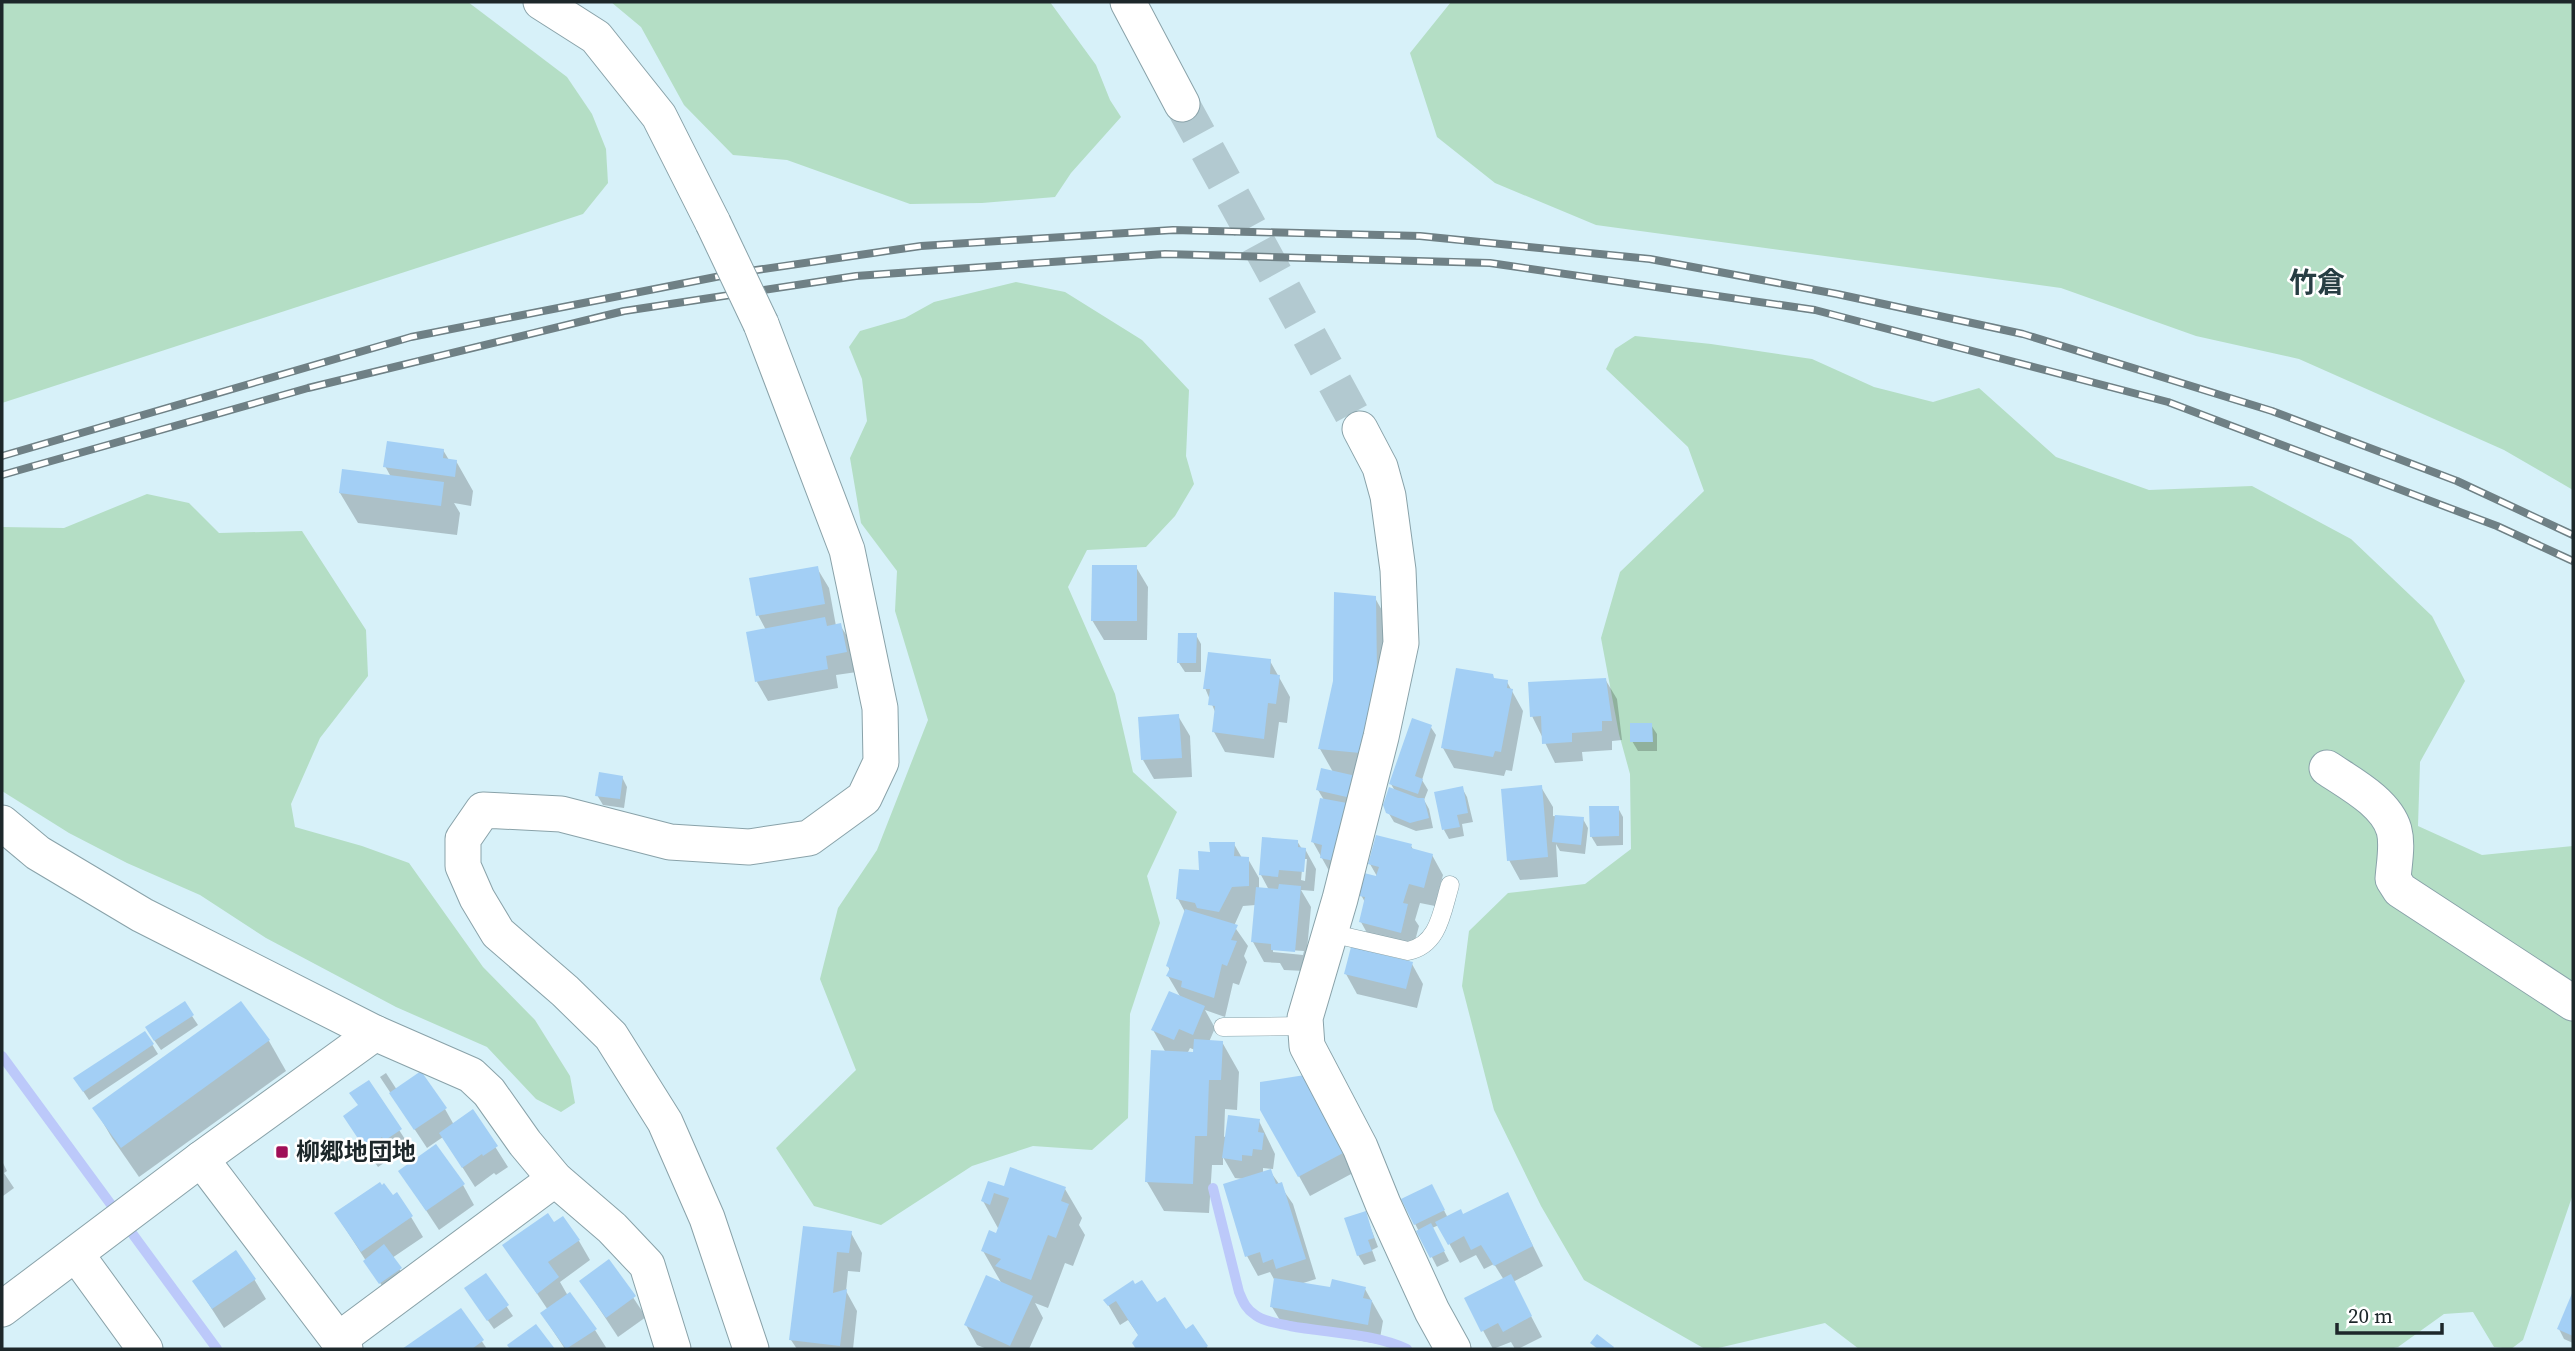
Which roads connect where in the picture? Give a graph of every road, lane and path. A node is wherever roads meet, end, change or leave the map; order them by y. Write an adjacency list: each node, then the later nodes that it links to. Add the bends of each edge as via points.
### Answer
1 (541, 2): 20 (street, bridge, via 596,37 659,116 713,223 761,324 848,550 880,708 881,762 864,798 810,838 748,847 670,842 561,814 483,810 463,839 463,866 498,933 611,1036 665,1122 707,1218)
2 (1128, 2): 3 (street)
3 (1182, 104)
4 (1360, 429): 8 (street, via 1380,467 1388,496 1401,643)
5 (2327, 768): 9 (street, via 2383,811 2394,830 2393,879 2400,890)
6 (2, 823): 12 (street, via 38,853 142,915)
7 (1450, 885): 8 (lane, via 1437,929 1418,949 1408,951)
8 (1329, 933): 10 (street, via 1310,994)
9 (2573, 1003)
10 (1306, 1026): 11 (lane); 21 (street, via 1307,1046 1360,1147)
11 (1223, 1027)
12 (375, 1033): 13 (street); 14 (street, via 471,1075)
13 (201, 1159): 15 (street); 17 (street)
14 (555, 1180): 17 (street); 19 (street, via 647,1265)
15 (76, 1254): 16 (street); 18 (street)
16 (2, 1309)
17 (342, 1344)
18 (145, 1349)
19 (673, 1349)
20 (751, 1349)
21 (1453, 1349)

